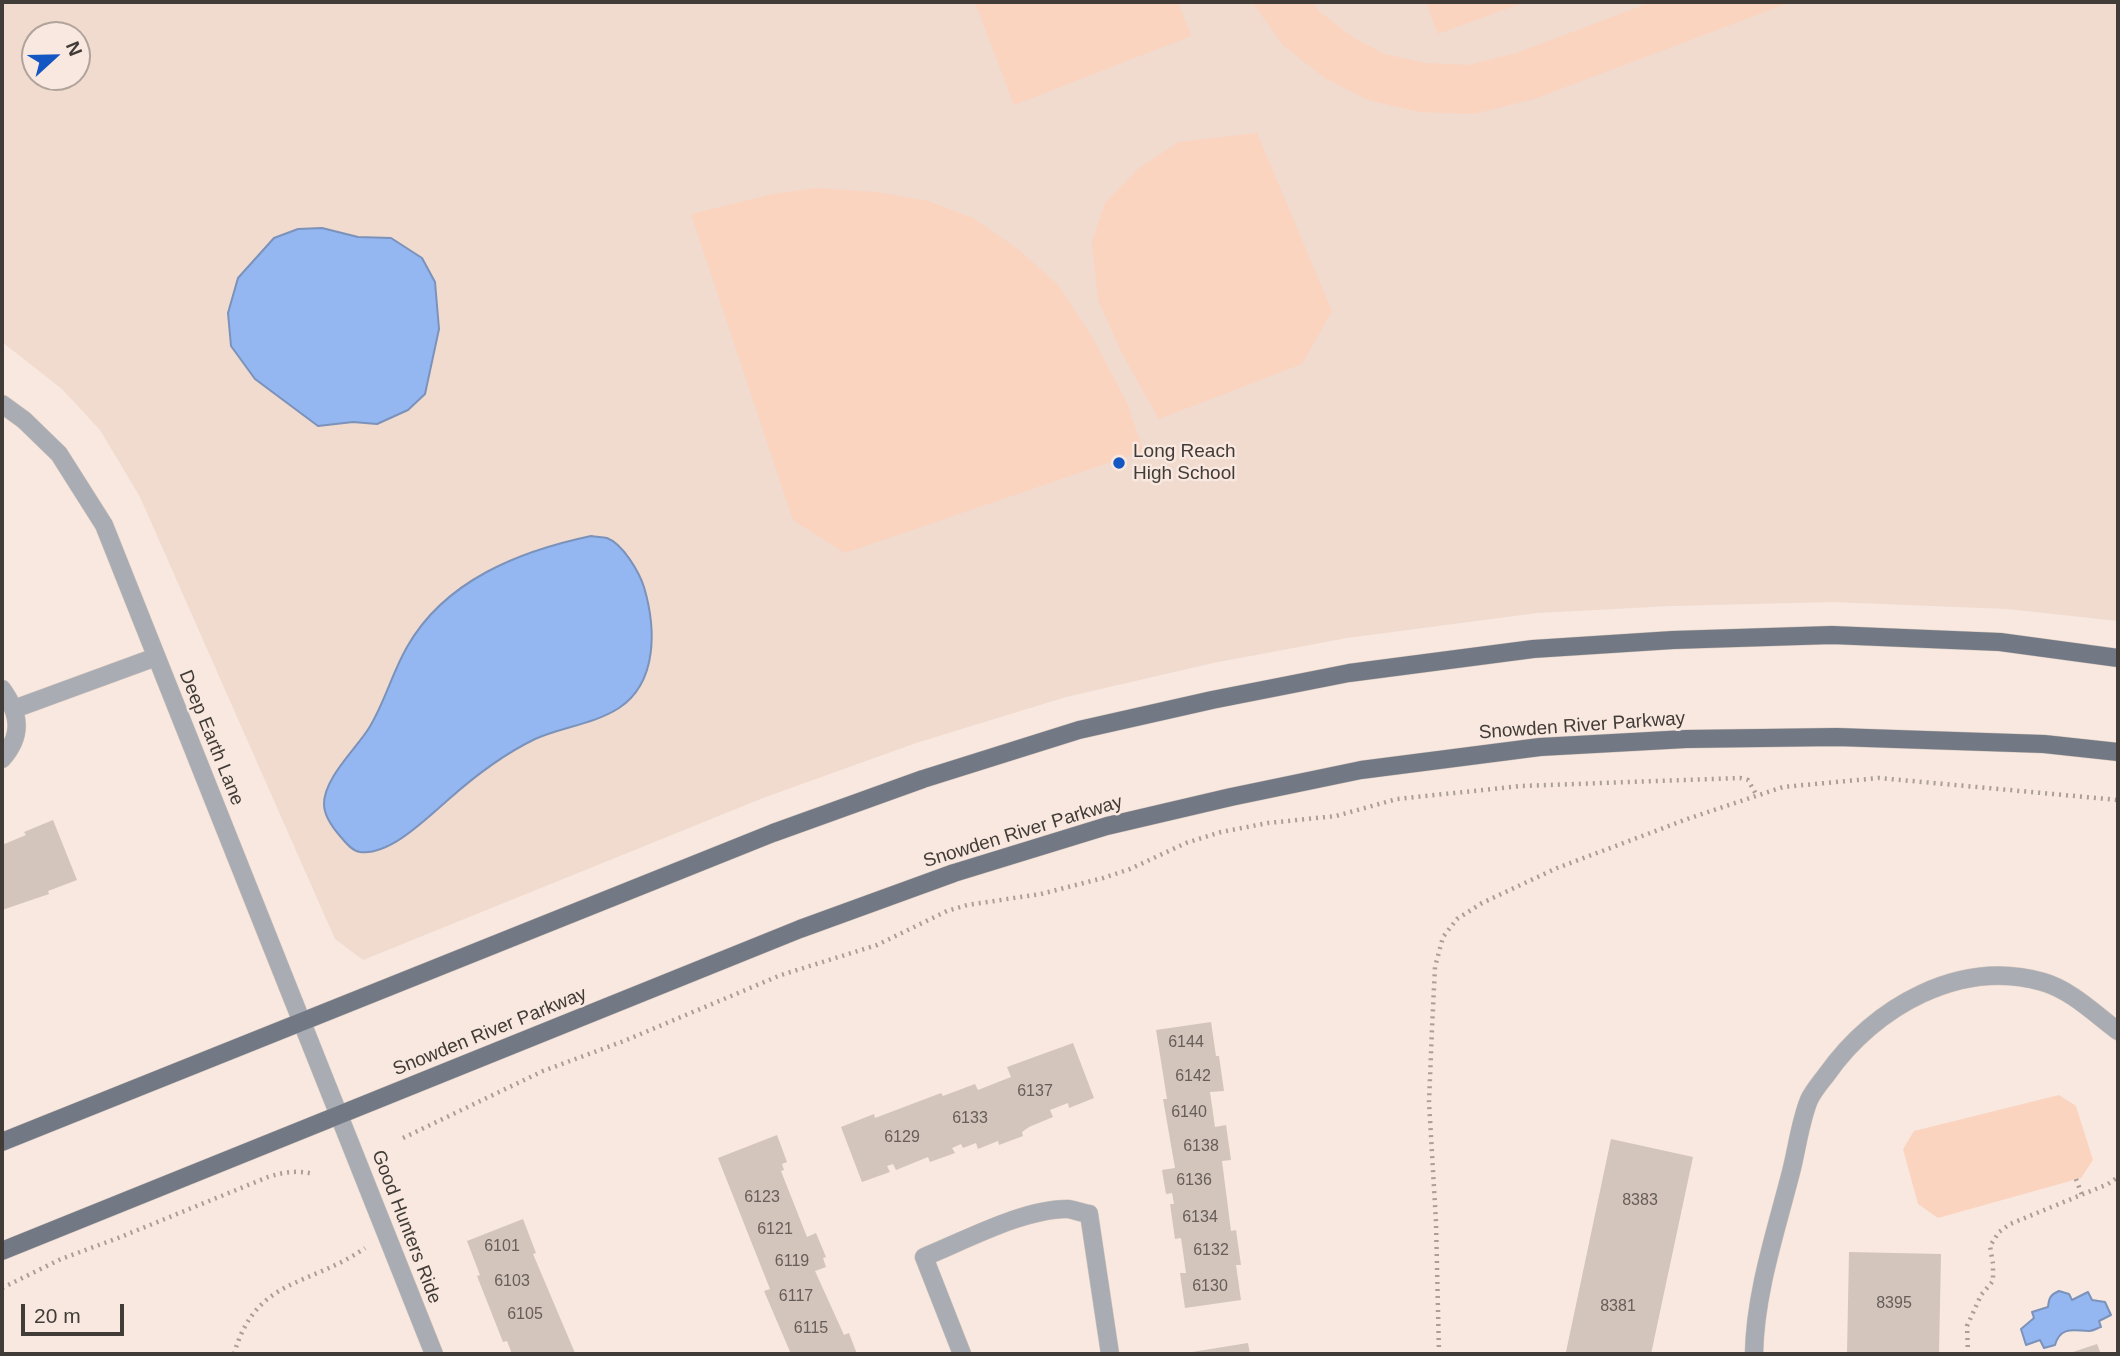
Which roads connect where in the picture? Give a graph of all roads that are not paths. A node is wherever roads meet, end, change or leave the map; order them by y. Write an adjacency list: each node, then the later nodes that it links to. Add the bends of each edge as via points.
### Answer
1 (2, 404): 2 (street, Deep Earth Lane, via 59,454 83,488 104,524)
2 (156, 657): 5 (street); 8 (street, Deep Earth Lane)
3 (2118, 657): 8 (main road, via 2000,642 1832,635 1533,649 1322,678 1079,730 923,779 773,833)
4 (2, 689): 5 (street)
5 (14, 709): 7 (street, via 18,729)
6 (2118, 752): 10 (main road, Snowden River Parkway, via 2044,744 1863,737 1686,739 1540,747 1348,772 1107,826 954,873 800,929)
7 (2, 759)
8 (302, 1020): 10 (street, Deep Earth Lane); 11 (main road)
9 (2118, 1031): 16 (street, via 2075,998 2046,983 2017,976 1983,976 1944,984 1908,1000 1872,1026 1840,1055 1809,1100 1762,1286)
10 (340, 1115): 12 (main road, Snowden River Parkway); 13 (street, Good Hunters Ride)
11 (2, 1142)
12 (2, 1251)
13 (434, 1354)
14 (961, 1354): 15 (street, via 924,1257 1012,1221 1070,1209 1089,1214)
15 (1110, 1354)
16 (1754, 1354)

